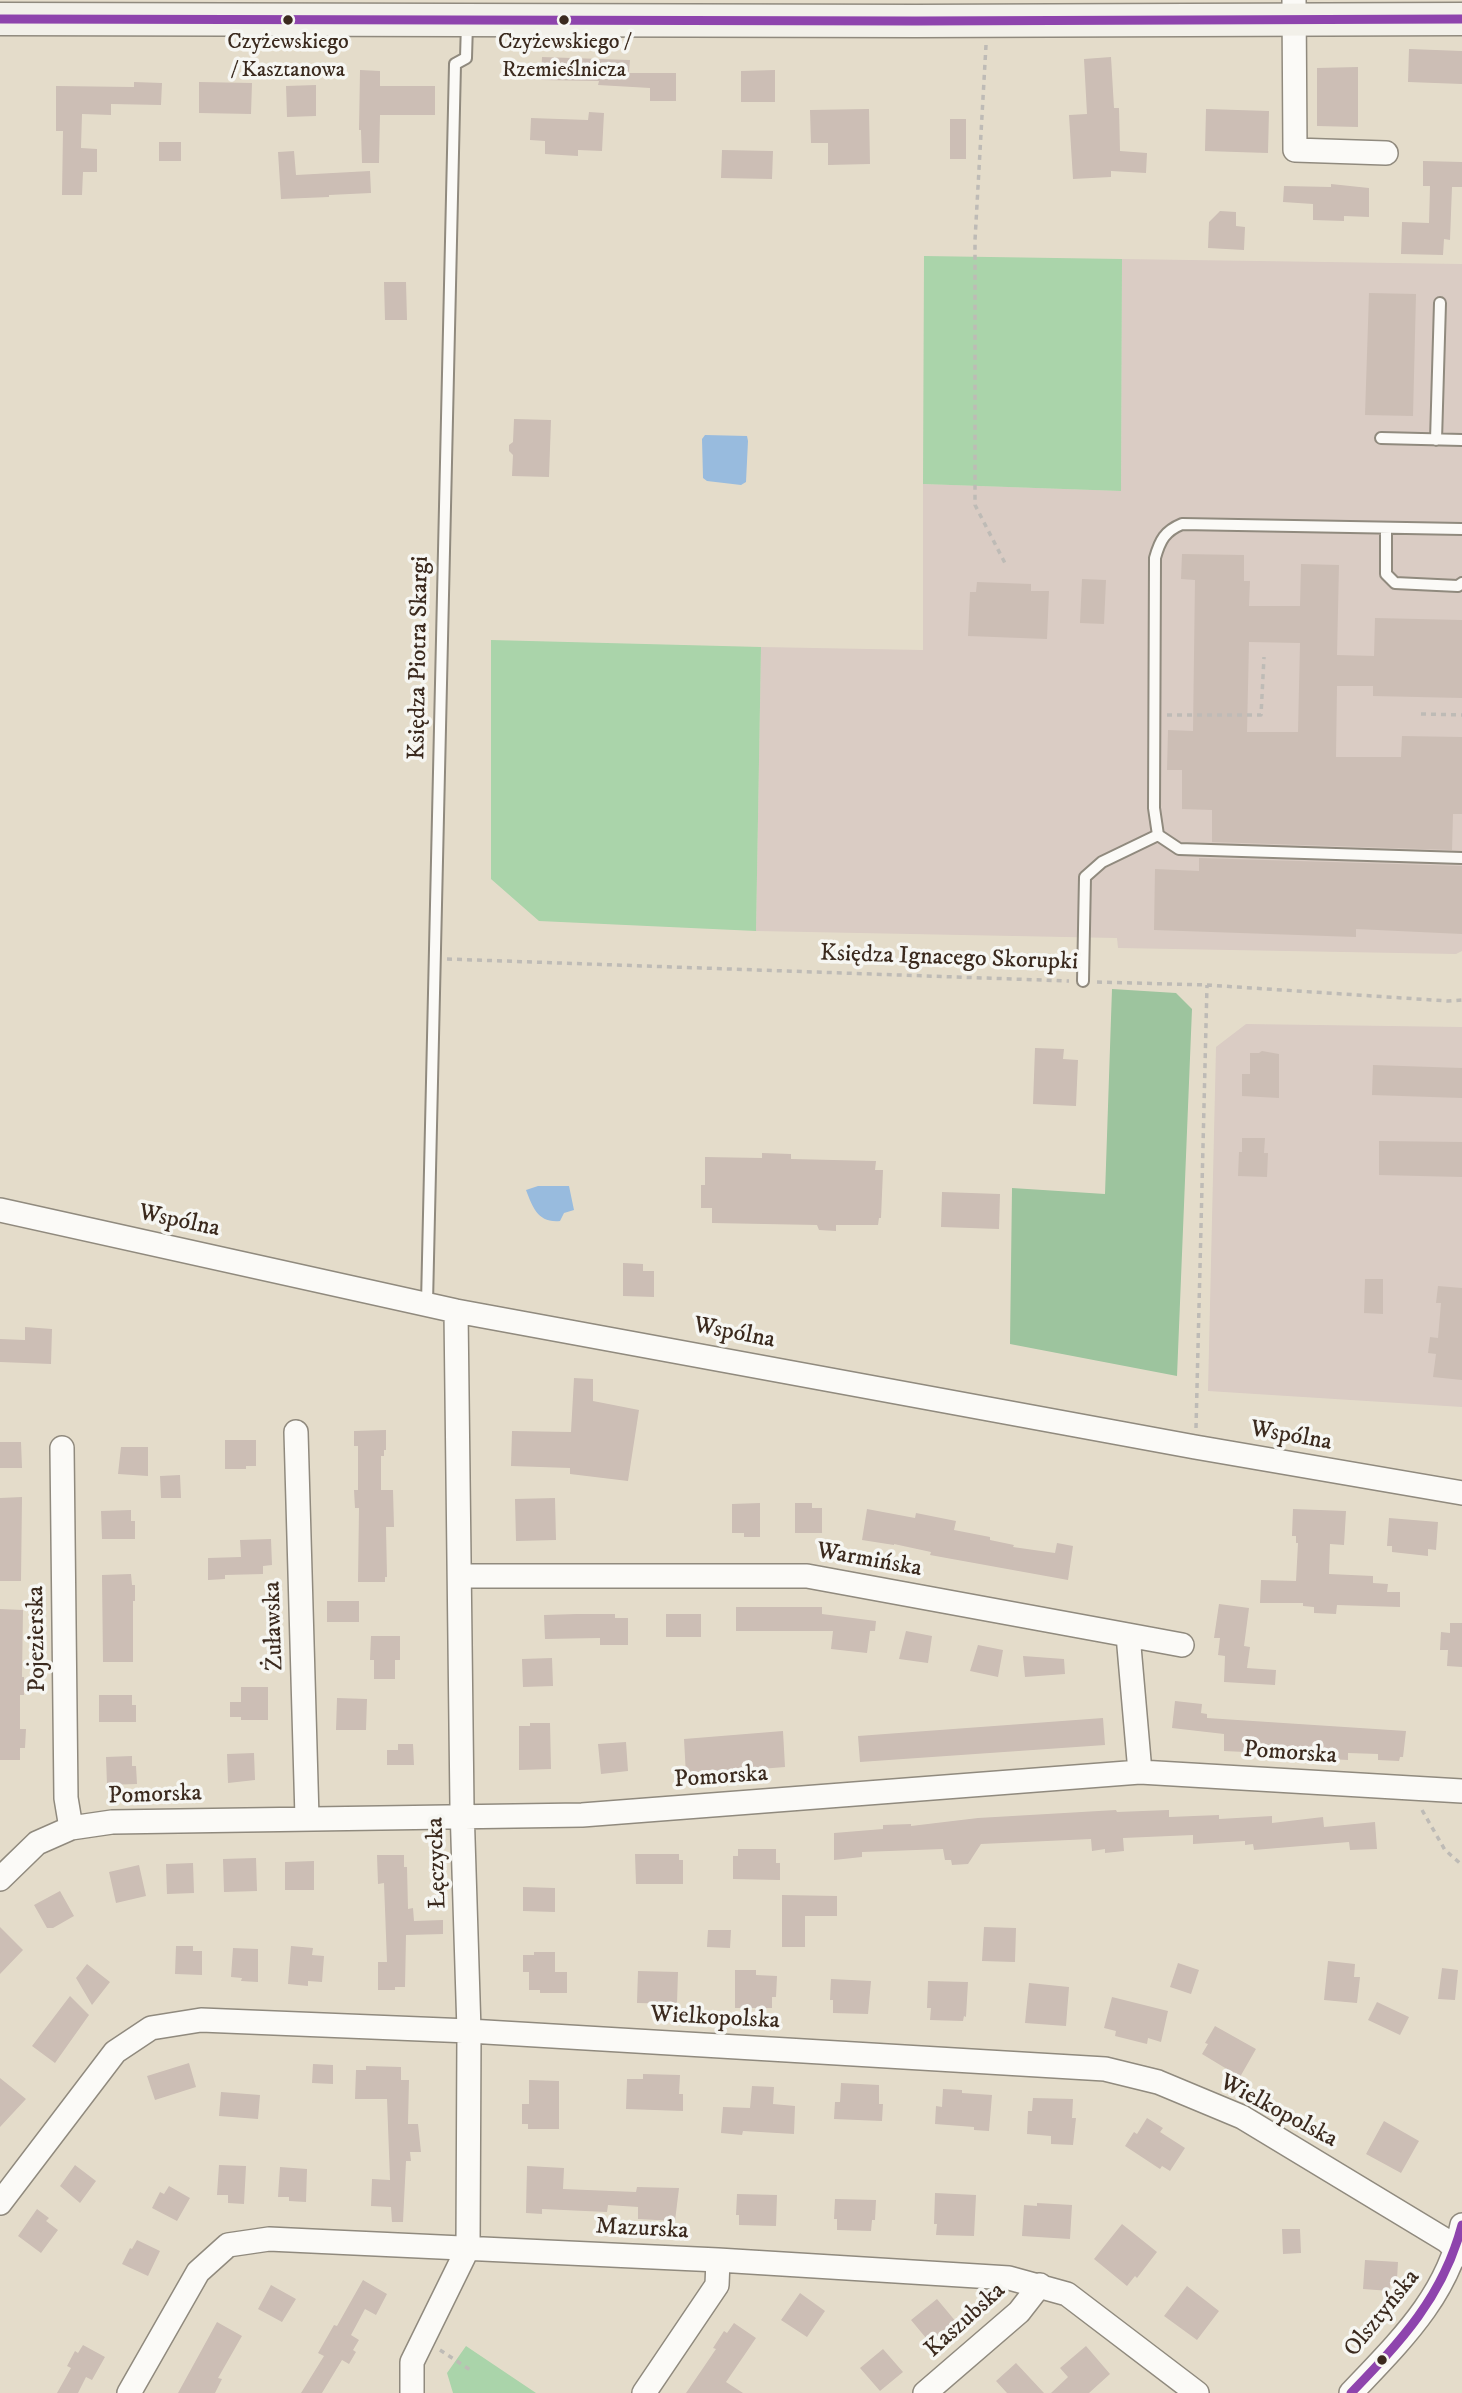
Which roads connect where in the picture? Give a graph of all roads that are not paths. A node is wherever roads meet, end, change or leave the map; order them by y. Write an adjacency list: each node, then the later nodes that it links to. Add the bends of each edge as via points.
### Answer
1 (1295, 9): 4 (street, via 987,20); 6 (street); 8 (street, via 1296,150)
2 (352, 10): 5 (street); 7 (street)
3 (674, 10): 4 (street); 7 (street)
4 (916, 10)
5 (0, 19)
6 (1462, 19)
7 (467, 20): 20 (lane, Księdza Piotra Skargi, via 466,58 454,64)
8 (1386, 153)
9 (1440, 303): 11 (lane)
10 (1381, 438): 11 (lane)
11 (1436, 440): 12 (lane)
12 (1462, 440)
13 (1386, 528): 14 (lane); 15 (lane, via 1386,573 1395,583); 16 (lane, via 1182,524 1169,529 1154,558 1154,808)
14 (1462, 529)
15 (1462, 583)
16 (1158, 835): 17 (lane, via 1179,849); 18 (lane, via 1101,862 1084,877)
17 (1462, 858)
18 (1083, 981)
19 (0, 1210): 20 (street, Wspólna)
20 (426, 1304): 21 (street, Wspólna)
21 (456, 1311): 24 (street, Wspólna); 25 (street, Łęczycka)
22 (296, 1432): 31 (street, Żuławska)
23 (62, 1448): 32 (street, Pojezierska, via 66,1798)
24 (1462, 1493)
25 (461, 1576): 26 (street, Warmińska, via 807,1576); 30 (street, Łęczycka)
26 (1128, 1635): 27 (street, Warmińska); 28 (street)
27 (1182, 1645)
28 (1140, 1772): 29 (street, Pomorska); 30 (street, Pomorska, via 582,1815)
29 (1462, 1791)
30 (463, 1817): 31 (street, Pomorska); 34 (street, Łęczycka)
31 (307, 1818): 32 (street, Pomorska, via 112,1822)
32 (71, 1828): 33 (street, Pomorska, via 37,1843)
33 (0, 1879)
34 (469, 2031): 35 (street, Wielkopolska, via 201,2020 151,2028 115,2052); 37 (street, Łęczycka); 38 (street, Wielkopolska, via 1105,2069 1158,2082 1242,2117)
35 (0, 2203)
36 (1462, 2225): 38 (street, Olsztyńska)
37 (468, 2248): 39 (street, Mazurska); 41 (street, Mazurska, via 269,2239 228,2245 198,2272); 42 (street, Łęczycka, via 412,2362)
38 (1460, 2253): 46 (street, Olsztyńska, via 1428,2306)
39 (718, 2260): 40 (street, Mazurska, via 1009,2278); 43 (street, via 717,2285)
40 (1040, 2285): 44 (street, Kaszubska, via 1019,2312); 45 (street, Mazurska, via 1067,2294)
41 (129, 2393)
42 (409, 2393)
43 (644, 2393)
44 (925, 2393)
45 (1197, 2393)
46 (1351, 2393)

